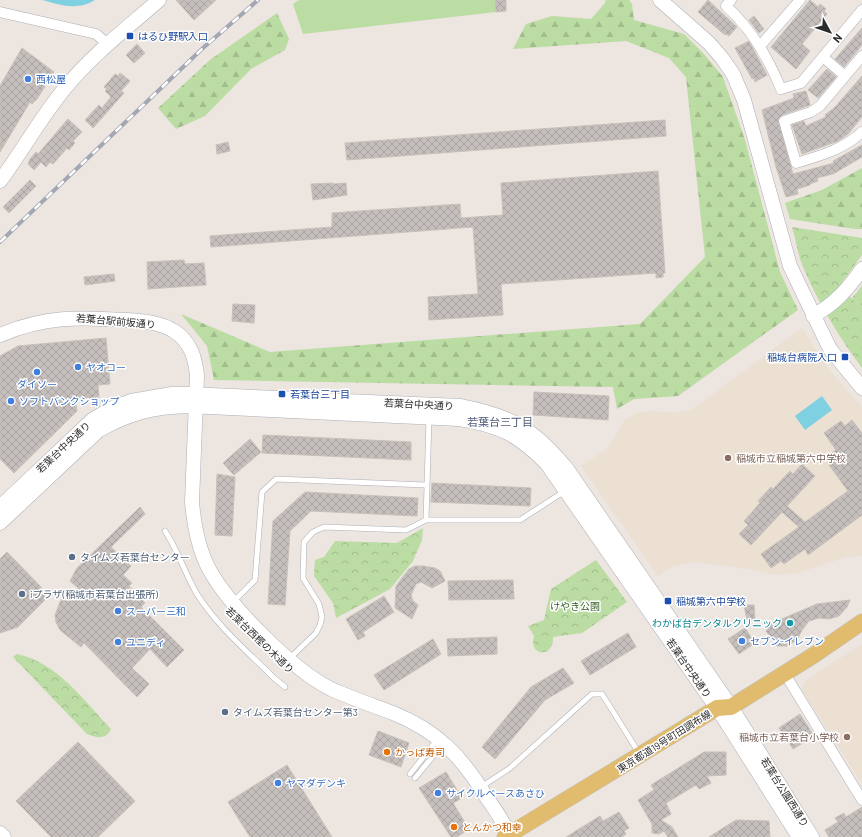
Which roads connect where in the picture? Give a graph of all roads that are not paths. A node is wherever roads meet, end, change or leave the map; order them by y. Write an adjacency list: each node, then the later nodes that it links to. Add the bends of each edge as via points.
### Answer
1 (159, 0): 7 (street)
2 (660, 0): 15 (street, via 709,43 732,74 744,100 790,266)
3 (730, 0): 8 (street, via 726,6 750,30)
4 (800, 0): 8 (street)
5 (862, 10): 10 (street)
6 (0, 12): 7 (street, via 96,34)
7 (109, 45): 13 (street, via 66,87 40,119)
8 (760, 46): 10 (street, via 781,89 801,83)
9 (862, 56): 11 (street)
10 (823, 57): 11 (street)
11 (844, 76): 12 (street, via 820,106 811,112 784,121 796,163 838,149)
12 (862, 132)
13 (0, 180)
14 (862, 269): 15 (street, via 844,294 828,308)
15 (813, 316): 18 (street, via 830,348)
16 (0, 335): 19 (street, 若葉台駅前坂通り, via 20,327 64,318 85,317 164,325 190,347 195,359 198,375)
17 (0, 344): 19 (street, 若葉台駅前坂通り, via 24,334 64,327 84,326 160,333 183,352)
18 (862, 388)
19 (192, 400): 20 (street, 若葉台中央通り); 23 (street, 若葉台中央通り, via 172,394 131,401 112,408 92,420); 25 (street, 若葉台中央通り, via 134,413 99,430); 27 (street, 若葉台西樫の木通り, via 192,502 195,531 209,568); 32 (street, 若葉台中央通り, via 461,406 515,422 540,439 567,469); 33 (street, 若葉台西樫の木通り, via 183,502 196,558 211,588 255,637 296,676 327,696 409,729)
20 (429, 417): 21 (lane); 22 (street, 若葉台中央通り, via 484,422 517,437 547,464)
21 (426, 485): 24 (lane); 27 (lane, via 276,479 262,492 255,580)
22 (566, 490): 24 (lane, via 520,520); 32 (street, 若葉台中央通り)
23 (0, 507)
24 (426, 520): 29 (lane, via 406,530 324,527 308,536 304,542 303,578 319,604 322,617 316,633)
25 (0, 523)
26 (165, 530): 31 (lane, via 196,592 207,608)
27 (233, 602): 29 (street, 若葉台西樫の木通り)
28 (862, 622): 30 (main road, 東京都道19号町田調布線)
29 (289, 659): 37 (street, 若葉台西樫の木通り, via 331,689 394,714 435,735 461,759)
30 (785, 674): 32 (main road, 東京都道19号町田調布線); 38 (street)
31 (285, 687)
32 (724, 711): 34 (main road, 東京都道19号町田調布線); 40 (street, 若葉台公園西通り); 43 (main road, 東京都道19号町田調布線)
33 (436, 747): 35 (lane); 36 (lane); 41 (street, 若葉台西樫の木通り, via 456,767)
34 (641, 755): 37 (lane, via 602,694 592,694 510,768); 41 (main road, 東京都道19号町田調布線)
35 (410, 774)
36 (415, 778)
37 (481, 787): 41 (street, 若葉台西樫の木通り)
38 (862, 800)
39 (0, 833): 42 (street)
40 (802, 835)
41 (506, 836)
42 (4, 837)
43 (526, 837)

